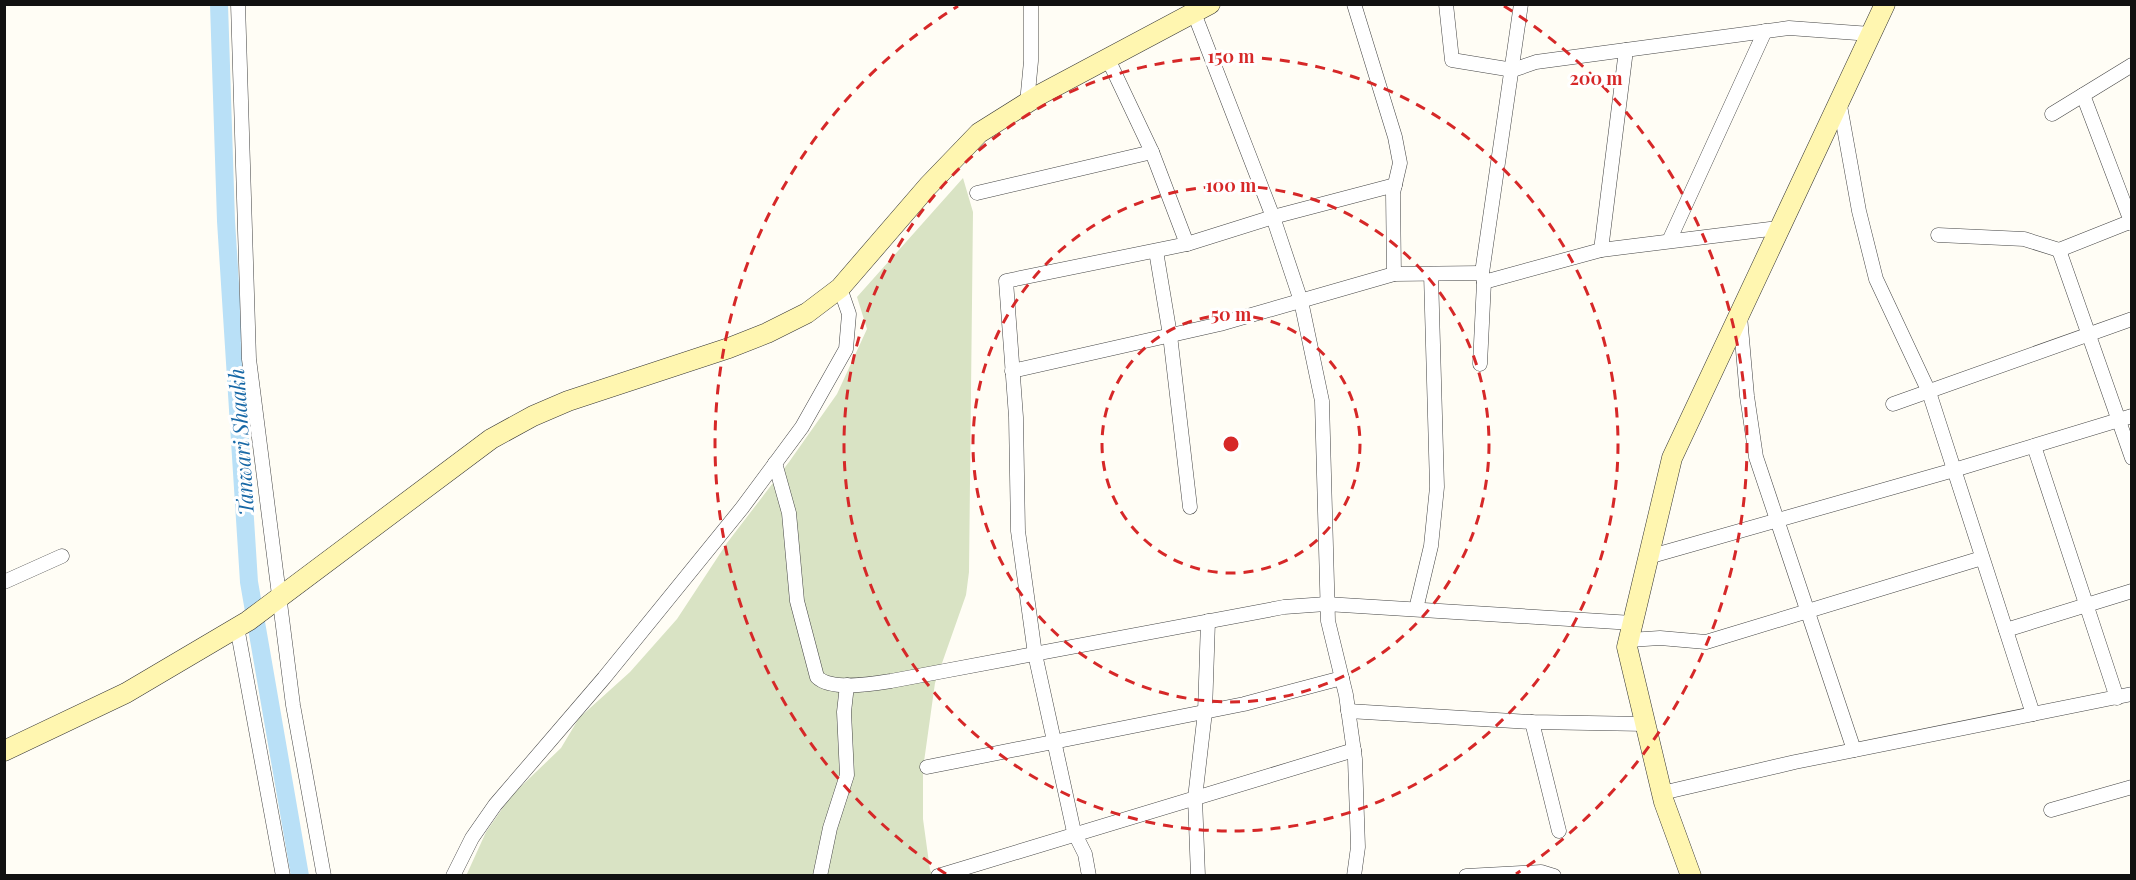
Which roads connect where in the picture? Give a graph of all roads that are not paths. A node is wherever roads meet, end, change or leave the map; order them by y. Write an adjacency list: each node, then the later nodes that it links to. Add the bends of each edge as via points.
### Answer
1 (238, 4): 55 (street, via 249,359)
2 (1031, 4): 16 (street)
3 (1354, 4): 19 (street, via 1395,137 1400,164)
4 (1446, 4): 13 (street, via 1452,60)
5 (1521, 4): 13 (street)
6 (1885, 4): 9 (street)
7 (1205, 7): 11 (street); 21 (street)
8 (1765, 31): 9 (street, via 1789,28); 10 (street); 25 (street)
9 (1871, 34): 15 (street)
10 (1626, 50): 13 (street, via 1536,62); 27 (street)
11 (1108, 58): 16 (street); 18 (street)
12 (2132, 65): 14 (street)
13 (1513, 70): 32 (street)
14 (2083, 95): 17 (street); 22 (street)
15 (1839, 100): 23 (street); 41 (street, via 1859,212 1876,279)
16 (1027, 103): 33 (street, via 979,133 959,152)
17 (2052, 114)
18 (1152, 152): 20 (street); 26 (street)
19 (1395, 184): 21 (street); 30 (street)
20 (977, 193)
21 (1273, 217): 26 (street); 34 (street)
22 (2131, 222): 28 (street)
23 (1778, 228): 25 (street); 35 (street)
24 (1938, 235): 28 (street, via 2024,239)
25 (1669, 241): 27 (street)
26 (1187, 244): 29 (street)
27 (1601, 250): 32 (street)
28 (2059, 250): 37 (street)
29 (1156, 251): 38 (street); 40 (street, via 1006,280)
30 (1394, 274): 31 (street); 34 (street)
31 (1431, 274): 32 (street); 58 (street, via 1437,487 1431,546)
32 (1483, 277): 39 (street)
33 (840, 288): 46 (street, via 849,314 846,349 802,427); 55 (street, via 824,302 767,333 568,401 491,438)
34 (1301, 301): 38 (street); 56 (street, via 1322,401)
35 (1739, 311): 49 (street, via 1756,457); 51 (street, via 1672,458)
36 (2132, 319): 37 (street)
37 (2090, 334): 41 (street); 43 (street)
38 (1170, 335): 40 (street); 48 (street)
39 (1480, 364)
40 (1012, 371): 64 (street, via 1018,531)
41 (1929, 392): 42 (street); 47 (street)
42 (1893, 404)
43 (2125, 418): 44 (street); 45 (street)
44 (2034, 446): 47 (street); 57 (street)
45 (2132, 458)
46 (775, 463): 66 (street, via 789,513 797,601 817,676 821,681); 87 (street, via 604,678 495,804)
47 (1954, 470): 49 (street); 52 (street)
48 (1190, 507)
49 (1779, 520): 51 (street); 59 (street)
50 (62, 556): 53 (street)
51 (1648, 557): 63 (street)
52 (1983, 558): 59 (street); 62 (street)
53 (4, 582)
54 (2132, 591): 57 (street)
55 (274, 600): 61 (street); 86 (street)
56 (1326, 604): 58 (street); 60 (street, via 1284,607); 65 (street)
57 (2086, 605): 62 (street); 68 (street)
58 (1416, 609): 63 (street)
59 (1808, 609): 63 (street, via 1706,642); 76 (street)
60 (1208, 621): 64 (street); 70 (street)
61 (243, 624): 77 (street, via 126,693); 85 (street)
62 (2006, 630): 71 (street)
63 (1631, 631): 73 (street, via 1627,647)
64 (1035, 654): 66 (street, via 891,681); 74 (street)
65 (1342, 678): 69 (street); 70 (street)
66 (847, 685): 88 (street, via 847,775)
67 (2132, 694): 68 (street)
68 (2116, 698): 71 (street)
69 (1348, 711): 72 (street); 75 (street)
70 (1205, 712): 74 (street); 81 (street)
71 (2033, 714): 76 (street)
72 (1532, 722): 73 (street); 83 (street)
73 (1645, 724): 80 (street)
74 (1054, 742): 78 (street); 84 (street)
75 (1353, 750): 81 (street); 92 (street, via 1358,848)
76 (1854, 750): 80 (street)
77 (4, 752)
78 (927, 767)
79 (2132, 788): 82 (street)
80 (1662, 793): 95 (street)
81 (1195, 798): 84 (street); 91 (street)
82 (2051, 810)
83 (1559, 831)
84 (1076, 834): 89 (street); 90 (street)
85 (283, 876)
86 (324, 876)
87 (453, 876)
88 (820, 876)
89 (939, 876)
90 (1089, 876)
91 (1198, 876)
92 (1354, 876)
93 (1466, 876): 94 (street, via 1541,872)
94 (1554, 876)
95 (1691, 876)

